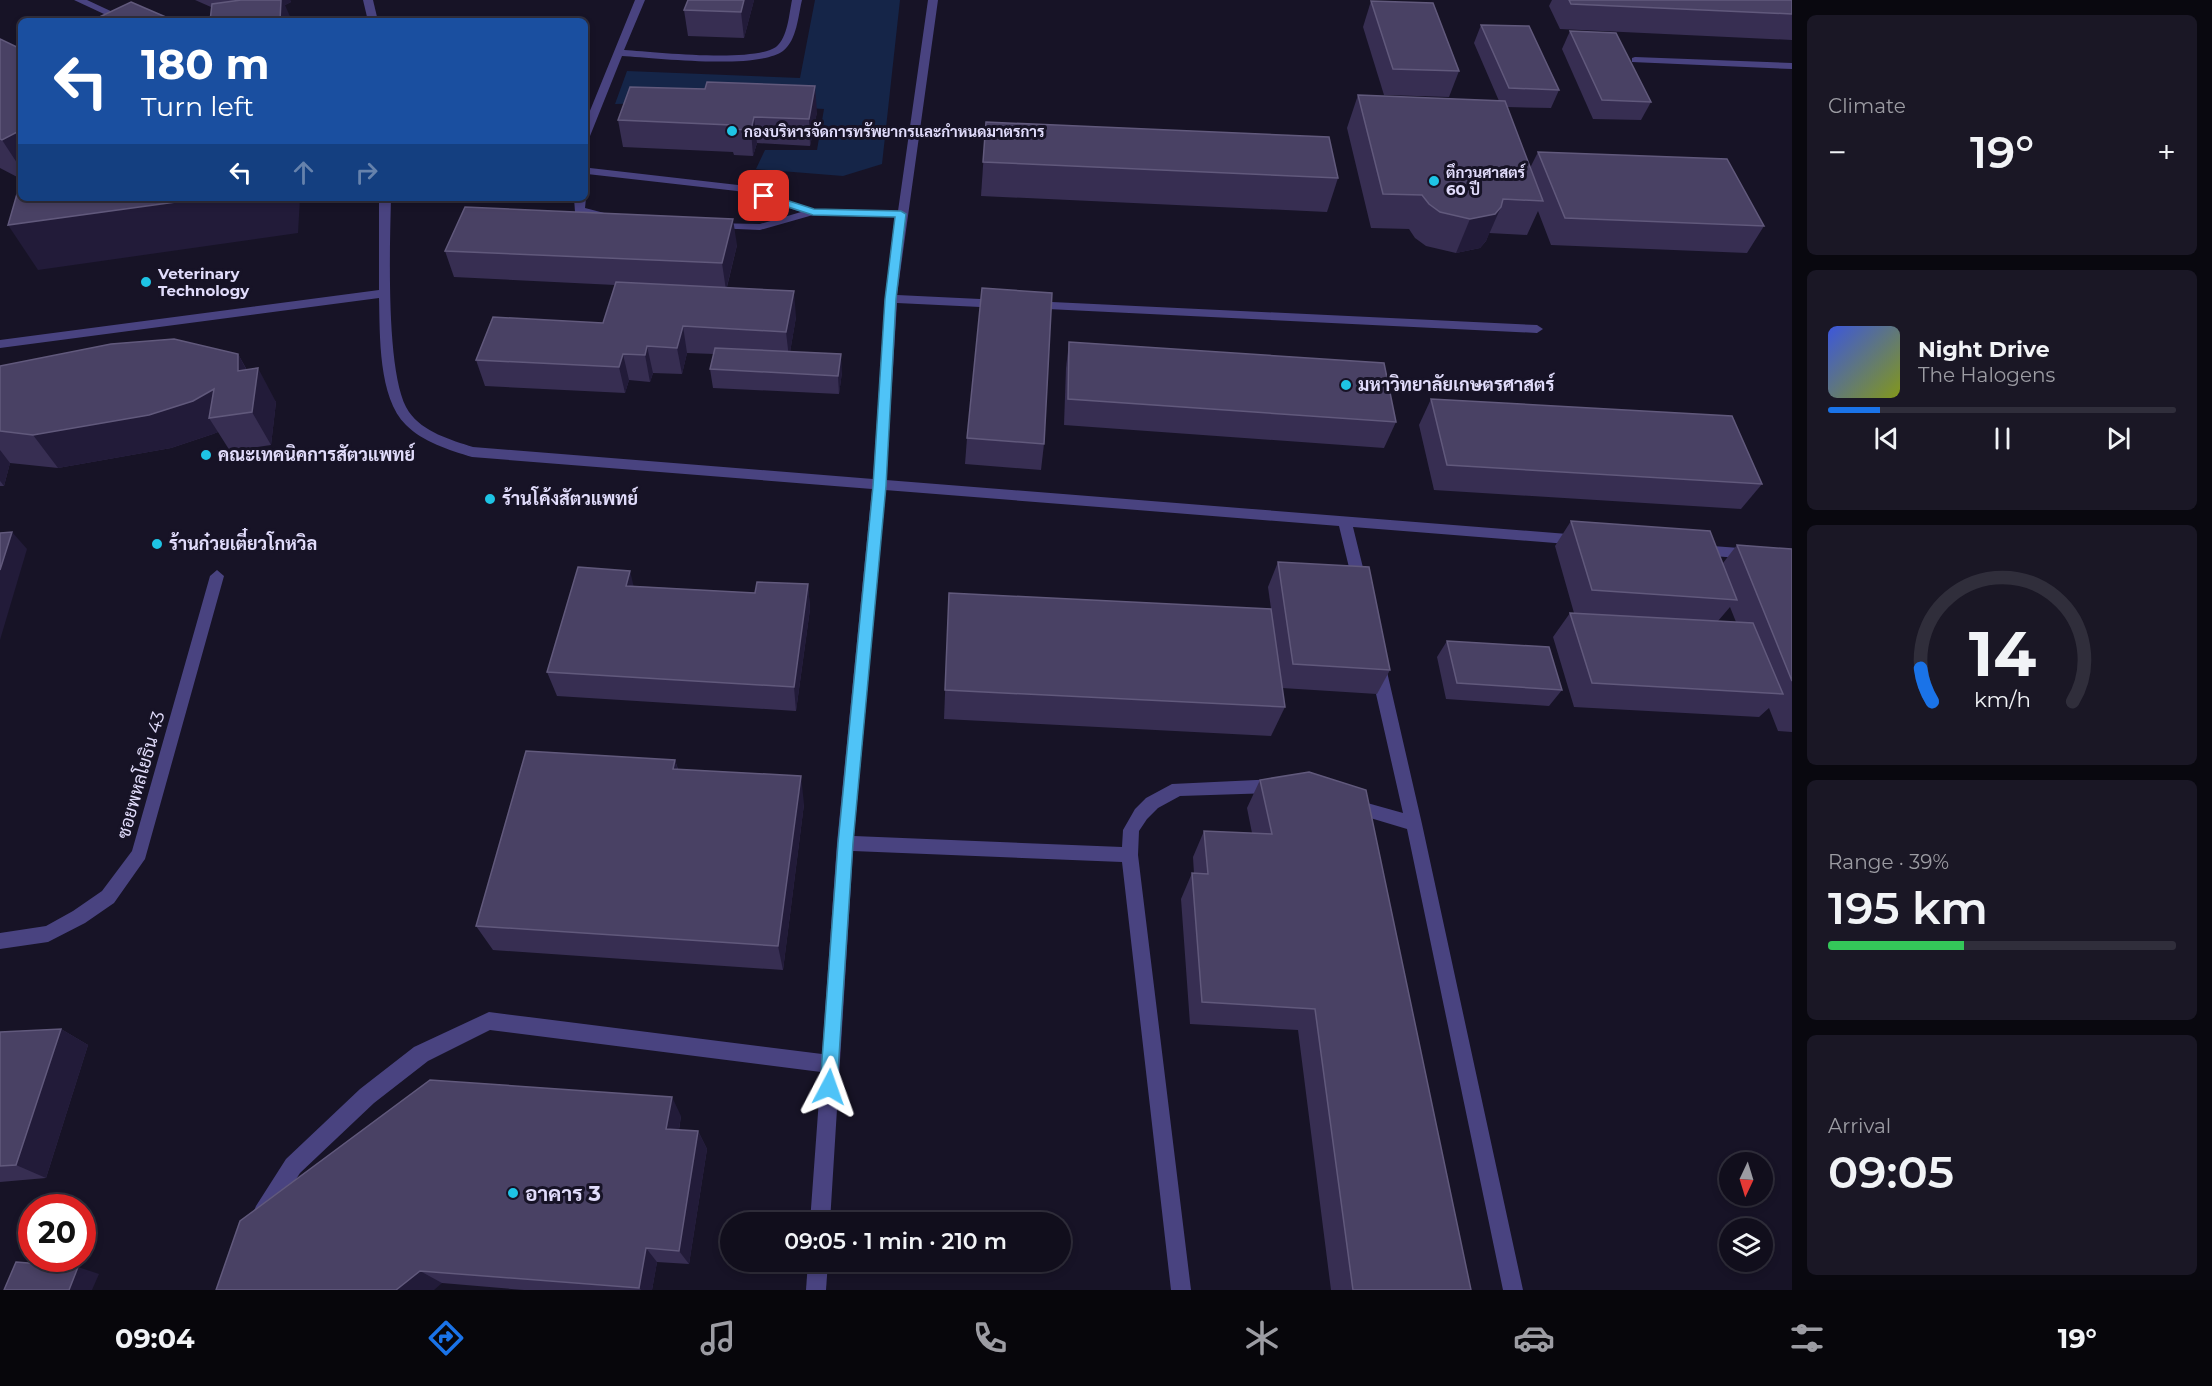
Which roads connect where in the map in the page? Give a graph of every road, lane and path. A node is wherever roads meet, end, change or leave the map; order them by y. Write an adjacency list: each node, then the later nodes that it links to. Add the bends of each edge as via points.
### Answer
1 (80, 0): 6 (street)
2 (368, 0): 7 (street)
3 (640, 0): 8 (street)
4 (797, 0): 8 (street, via 788,39 777,52 746,58)
5 (933, 0): 16 (street)
6 (120, 18)
7 (372, 18)
8 (618, 53): 11 (street)
9 (1635, 60): 10 (street)
10 (1792, 66)
11 (588, 128)
12 (588, 172): 15 (street, via 738,188)
13 (385, 201): 19 (street)
14 (580, 201): 17 (street, via 579,210)
15 (813, 212): 16 (street); 18 (street, via 760,227)
16 (901, 214): 20 (street)
17 (619, 218)
18 (699, 224)
19 (385, 293): 22 (street); 23 (street, via 392,376 402,411 430,437 472,452)
20 (891, 299): 21 (street); 23 (street)
21 (1537, 329)
22 (0, 344)
23 (879, 486): 24 (street); 34 (street)
24 (1345, 521): 25 (street); 29 (street)
25 (1592, 541)
26 (1686, 549): 27 (street)
27 (1792, 557)
28 (217, 576): 36 (street, ซอยพหลโยธิน 43, via 139,854 108,897 79,917 48,934)
29 (1364, 603)
30 (1374, 650): 33 (street)
31 (1288, 786): 35 (street, via 1178,789 1141,814 1131,830)
32 (1334, 800): 33 (street)
33 (1414, 824): 43 (street)
34 (846, 843): 35 (street); 37 (street)
35 (1130, 855): 42 (street)
36 (0, 942)
37 (830, 1064): 38 (street); 39 (street, via 489,1021 421,1054 367,1096 293,1166)
38 (821, 1212)
39 (251, 1231)
40 (817, 1272): 41 (street)
41 (816, 1290)
42 (1181, 1290)
43 (1513, 1290)

